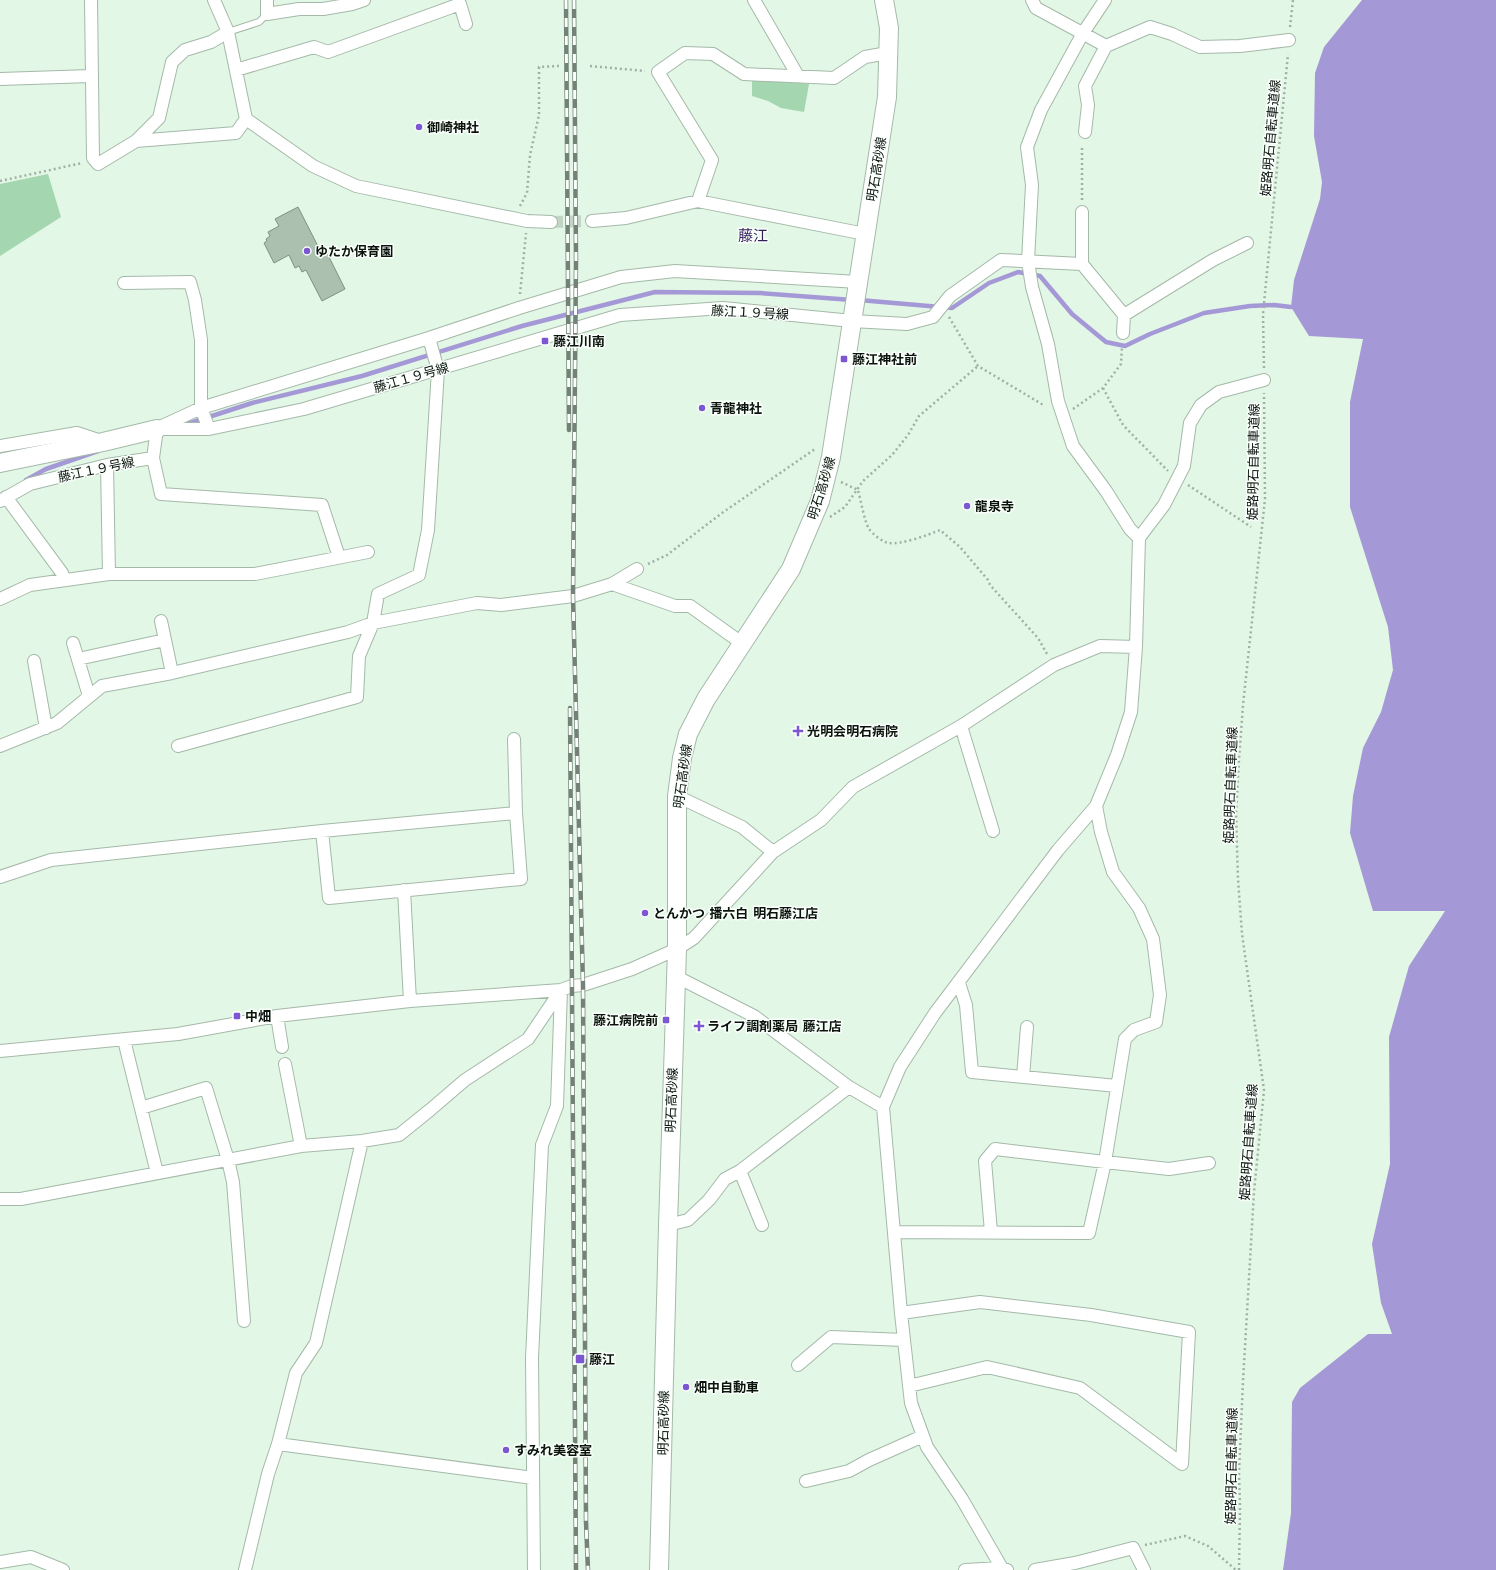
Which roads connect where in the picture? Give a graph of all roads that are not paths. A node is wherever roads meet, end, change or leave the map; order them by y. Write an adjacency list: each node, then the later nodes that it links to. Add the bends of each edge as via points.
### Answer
1 (91, 0): 17 (street)
2 (214, 0): 11 (street)
3 (267, 0): 9 (street)
4 (364, 0): 9 (street, via 323,9 299,9)
5 (754, 0): 18 (street)
6 (884, 0): 15 (main road, 明石高砂線, via 889,28)
7 (1032, 0): 12 (street, via 1036,8)
8 (1105, 0): 12 (street)
9 (267, 14): 11 (lane, via 259,22)
10 (466, 24): 16 (street, via 460,4 328,52 314,47)
11 (228, 32): 16 (street); 22 (street, via 211,42 185,50 172,62 159,118)
12 (1083, 33): 14 (street); 29 (street, via 1041,110 1027,147 1032,185)
13 (1289, 40): 14 (street, via 1240,46 1200,47 1150,27)
14 (1106, 46): 21 (street, via 1085,86 1088,105)
15 (888, 53): 18 (street, via 864,57 834,78); 27 (main road, 明石高砂線, via 887,97)
16 (236, 70): 20 (street)
17 (91, 76): 19 (street); 22 (street, via 93,158 98,164)
18 (798, 76): 23 (street, via 744,74 713,54 685,52 658,72 712,160)
19 (0, 80)
20 (246, 119): 22 (street, via 236,133); 26 (street, via 313,166 356,186 522,219)
21 (1084, 132)
22 (136, 141)
23 (698, 201): 25 (street, via 626,218); 27 (street)
24 (1082, 212): 30 (street)
25 (592, 221)
26 (551, 222)
27 (865, 234): 32 (main road, 明石高砂線)
28 (1247, 243): 34 (street, via 1213,260)
29 (1028, 261): 30 (street); 33 (street, 藤江１９号線, via 1001,260 950,296 934,317 907,324); 48 (street, via 1032,287 1048,344 1058,401 1073,446 1106,491 1130,530)
30 (1082, 264): 34 (street)
31 (124, 283): 39 (street, via 190,282 201,340)
32 (857, 286): 33 (main road, 明石高砂線); 36 (street, via 675,271 621,277)
33 (853, 314): 37 (street, 藤江１９号線, via 723,308 620,316); 60 (main road, 明石高砂線, via 834,436 820,501 792,570)
34 (1124, 315): 35 (street)
35 (1123, 333)
36 (429, 338): 37 (street); 39 (street)
37 (438, 370): 41 (street, 藤江１９号線, via 304,409); 57 (street, via 428,530 419,575 378,594)
38 (1264, 380): 48 (street, via 1219,392 1201,405 1190,422 1184,466 1164,505)
39 (201, 408): 40 (street); 41 (street)
40 (157, 428): 41 (street, 藤江１９号線); 42 (main road); 44 (street, 藤江１９号線)
41 (209, 429)
42 (103, 442): 43 (street, via 77,433); 45 (main road)
43 (0, 446)
44 (153, 458): 46 (street, 藤江１９号線); 50 (street, via 161,494 322,505)
45 (0, 463)
46 (107, 465): 47 (street, 藤江１９号線, via 30,484); 52 (street)
47 (3, 499): 53 (street, via 62,573)
48 (1139, 538): 61 (street)
49 (368, 552): 50 (street)
50 (339, 557): 52 (street, via 255,574)
51 (637, 570): 54 (street)
52 (109, 574): 53 (street)
53 (64, 580): 55 (street, via 30,585)
54 (612, 584): 57 (street, via 573,596 501,605 477,603); 60 (street, via 675,606 690,606)
55 (0, 599)
56 (161, 621): 58 (street)
57 (373, 622): 64 (street, via 348,632); 70 (street, via 359,656 357,697)
58 (165, 640): 62 (street); 64 (street)
59 (73, 643): 62 (street)
60 (742, 644): 71 (main road, 明石高砂線, via 706,699 688,734)
61 (1136, 647): 66 (street, via 1100,646 1054,665); 72 (street, via 1130,712 1117,754)
62 (78, 659): 65 (street)
63 (34, 661): 67 (street)
64 (172, 673): 65 (street, via 102,686)
65 (89, 696): 67 (street, via 57,723)
66 (961, 726): 75 (street); 76 (street, via 853,787 821,820)
67 (46, 728): 69 (street)
68 (514, 739): 73 (street)
69 (0, 746)
70 (178, 746)
71 (676, 796): 76 (street, via 742,827); 79 (main road, 明石高砂線)
72 (1096, 806): 81 (street, via 1058,850); 91 (street, via 1113,872 1139,908 1154,939 1160,995 1156,1022 1134,1030 1125,1039)
73 (516, 813): 74 (street); 78 (street, via 521,879)
74 (322, 831): 77 (street, via 51,860); 78 (street, via 329,898)
75 (993, 831)
76 (773, 852): 79 (street, via 694,938)
77 (0, 878)
78 (404, 890): 83 (street)
79 (677, 949): 80 (main road, 明石高砂線); 82 (street, via 632,969)
80 (675, 976): 92 (street, via 754,1016); 103 (main road, 明石高砂線)
81 (959, 983): 90 (street, via 966,1005 972,1072); 93 (street, via 935,1013 900,1067)
82 (561, 990): 83 (street); 95 (street, via 528,1039 465,1080 399,1135); 114 (street, via 557,1106 542,1145 532,1358)
83 (410, 1001): 84 (street)
84 (277, 1016): 86 (street, via 178,1034); 87 (street)
85 (1027, 1027): 90 (street)
86 (124, 1040): 88 (street); 94 (street)
87 (282, 1047)
88 (0, 1051)
89 (285, 1064): 96 (street)
90 (1023, 1077): 91 (street)
91 (1117, 1086): 98 (street)
92 (849, 1087): 93 (street); 100 (street)
93 (883, 1107): 105 (street)
94 (140, 1108): 97 (street, via 206,1088); 101 (street)
95 (362, 1141): 96 (street); 113 (street, via 316,1343 296,1373)
96 (301, 1146): 97 (street)
97 (228, 1160): 101 (street); 108 (street)
98 (1105, 1162): 99 (street, via 1169,1168); 106 (street, via 1089,1233); 106 (street, via 995,1148 985,1161)
99 (1209, 1163)
100 (740, 1171): 103 (street, via 725,1179 709,1200 688,1220); 104 (street)
101 (157, 1173): 102 (street, via 21,1200)
102 (0, 1199)
103 (668, 1225): 122 (main road, 明石高砂線)
104 (762, 1225)
105 (894, 1232): 106 (street); 107 (street)
106 (991, 1232)
107 (901, 1313): 109 (street); 111 (street, via 980,1302 1091,1315 1189,1332 1182,1464 1080,1388 987,1367)
108 (244, 1321)
109 (904, 1340): 110 (street, via 831,1336); 111 (street)
110 (798, 1365)
111 (909, 1386): 112 (street, via 911,1403)
112 (923, 1436): 115 (street, via 849,1471); 118 (street, via 927,1447)
113 (278, 1444): 114 (street); 120 (street, via 268,1474)
114 (533, 1478): 121 (street)
115 (806, 1481)
116 (5, 1565): 119 (street, via 31,1557)
117 (1076, 1567): 124 (street); 125 (street, via 1133,1548)
118 (1004, 1569): 123 (street)
119 (63, 1570)
120 (245, 1570)
121 (534, 1570)
122 (659, 1570)
123 (966, 1570)
124 (1035, 1570)
125 (1144, 1570)

